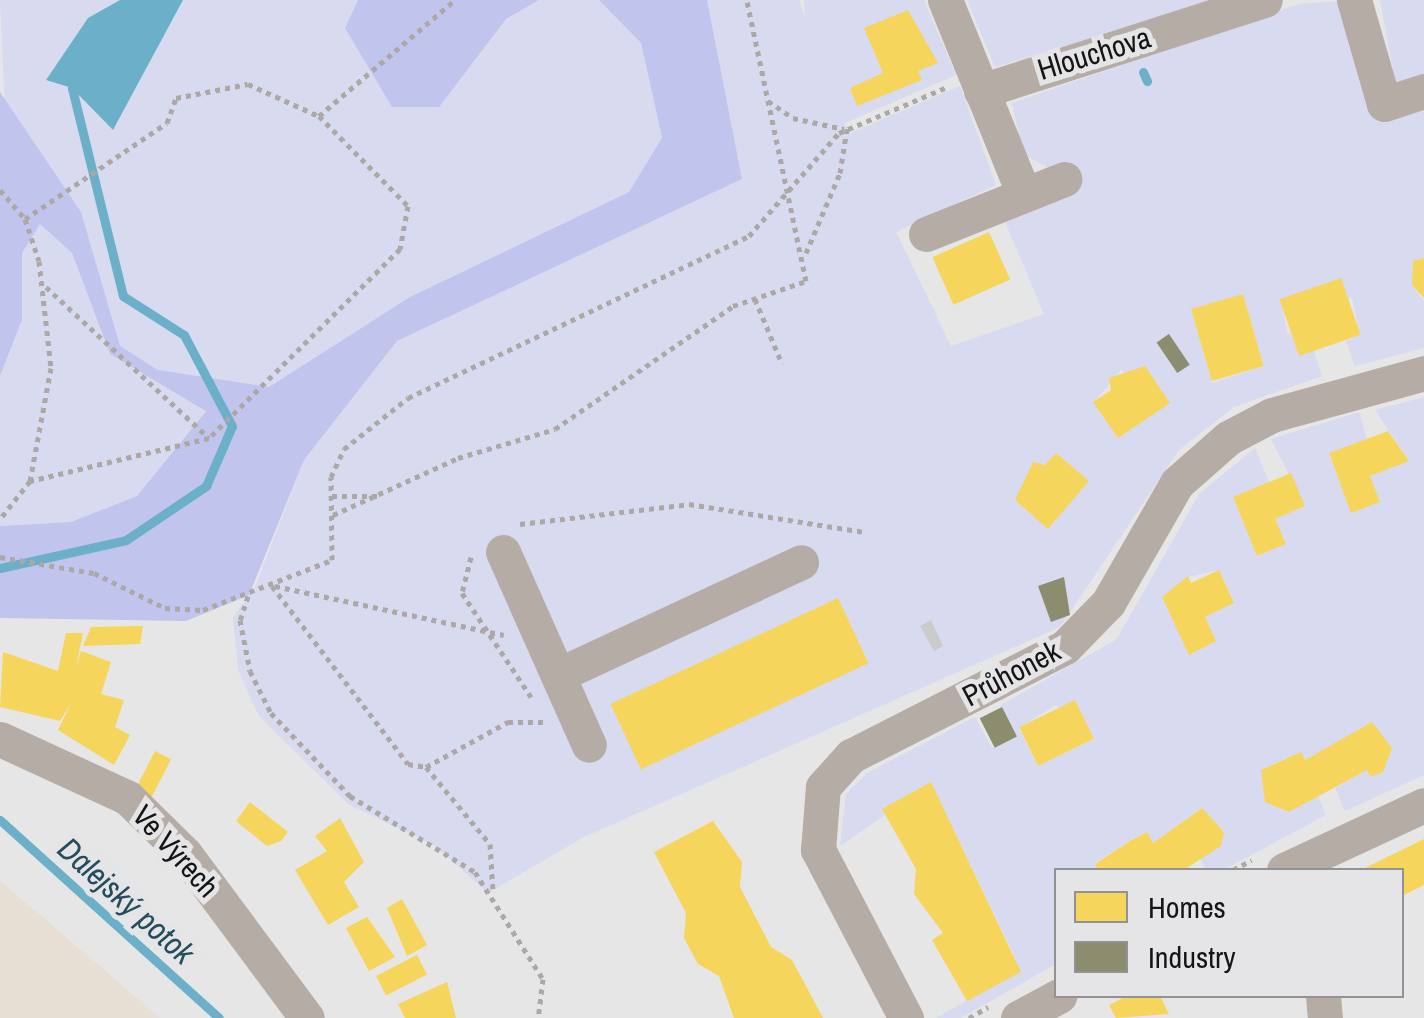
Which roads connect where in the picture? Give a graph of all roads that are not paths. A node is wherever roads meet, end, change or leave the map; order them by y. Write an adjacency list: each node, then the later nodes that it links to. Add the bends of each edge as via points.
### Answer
1 (946, 0): 4 (street)
2 (1265, 0): 4 (street, Hlouchova)
3 (1354, 0): 5 (street, via 1384,104)
4 (978, 83): 7 (street)
5 (1424, 91)
6 (1064, 179): 7 (street)
7 (1024, 195): 8 (street)
8 (926, 234)
9 (1424, 373): 19 (street, Průhonek, via 1272,414 1228,438 1177,484 1108,603 1065,647 851,756 823,786 818,850)
10 (497, 541): 12 (street)
11 (802, 562): 12 (street)
12 (558, 674): 14 (street)
13 (0, 740): 18 (street, Ve Výrech, via 128,798 185,854)
14 (590, 745)
15 (1424, 804): 16 (street)
16 (1303, 865)
17 (1055, 998): 20 (street)
18 (307, 1018)
19 (906, 1018)
20 (1018, 1018)

